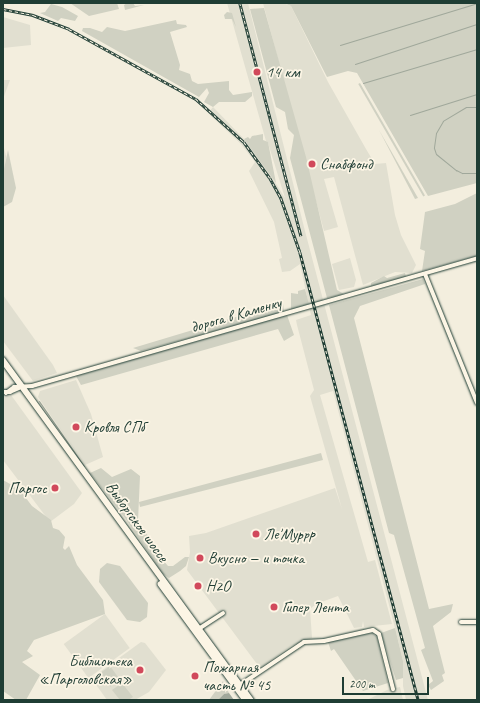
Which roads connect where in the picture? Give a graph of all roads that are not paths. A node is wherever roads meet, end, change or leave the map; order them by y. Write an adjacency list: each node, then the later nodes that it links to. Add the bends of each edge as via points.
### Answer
1 (477, 258): 2 (street, дорога в Каменку)
2 (425, 274): 5 (street, дорога в Каменку); 7 (street)
3 (3, 360): 5 (main road, Выборгское шоссе)
4 (3, 365): 5 (main road, Выборгское шоссе)
5 (21, 388): 6 (street, дорога в Каменку); 11 (main road, Выборгское шоссе)
6 (4, 392)
7 (477, 403)
8 (223, 613): 11 (street)
9 (461, 622): 10 (street)
10 (477, 622)
11 (197, 630): 12 (main road, Выборгское шоссе); 14 (main road, Выборгское шоссе)
12 (240, 685): 13 (street, via 304,642 324,641 373,630 379,634); 15 (main road, Выборгское шоссе)
13 (393, 689)
14 (246, 700)
15 (251, 700)

